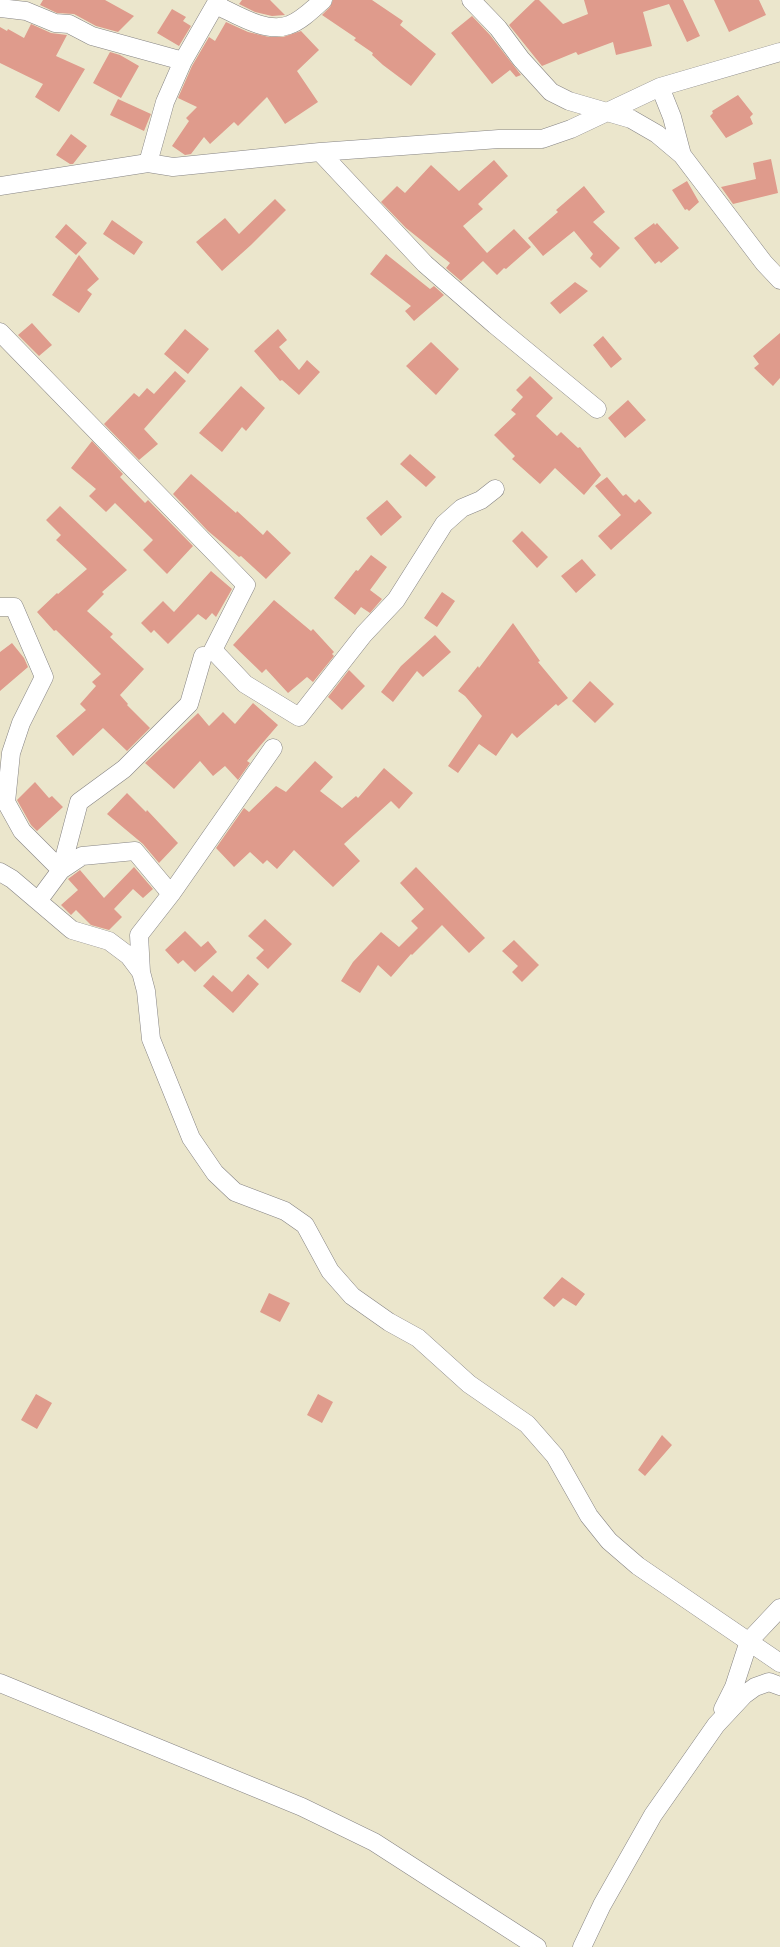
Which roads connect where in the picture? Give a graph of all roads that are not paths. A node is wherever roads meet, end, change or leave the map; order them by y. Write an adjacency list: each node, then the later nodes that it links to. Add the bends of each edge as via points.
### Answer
1 (323, 0): 3 (street, via 291,25 280,28 263,26)
2 (471, 0): 8 (street, via 551,92 570,102)
3 (217, 3): 6 (street)
4 (0, 8): 6 (street, via 26,11 55,23 69,24 92,36)
5 (780, 52): 7 (street)
6 (183, 61): 11 (street, via 165,102)
7 (660, 87): 8 (street); 10 (street, via 667,99)
8 (604, 112): 9 (street, via 542,139 499,139); 10 (street, via 630,119 657,134)
9 (320, 152): 11 (street, via 173,167); 15 (street, via 425,264)
10 (682, 155): 13 (street)
11 (148, 164): 12 (street)
12 (0, 186)
13 (780, 280)
14 (0, 332): 16 (street, via 246,585 213,650 245,684 299,716 364,634 396,600 444,524 462,508 481,500)
15 (597, 409)
16 (495, 489)
17 (0, 607): 20 (street, via 14,607 44,677 21,723 11,753 6,802 22,831)
18 (203, 656): 20 (street, via 189,704 124,769 79,802)
19 (273, 748): 22 (street)
20 (61, 870): 22 (street, via 82,856 135,851); 23 (street)
21 (0, 872): 23 (street)
22 (171, 894): 24 (street, via 139,935)
23 (38, 902): 24 (street, via 72,930 109,941 129,956)
24 (141, 972): 26 (street, via 151,1039 190,1138 215,1173 235,1192 286,1211 305,1225 330,1271 352,1296 418,1338 469,1384 527,1424 555,1456 589,1516 609,1541 638,1566)
25 (780, 1608): 26 (street)
26 (749, 1641): 27 (street); 30 (street, via 734,1687)
27 (780, 1663)
28 (0, 1683): 31 (street, via 310,1811 374,1842)
29 (780, 1686): 30 (street, via 769,1682 755,1687 744,1694)
30 (716, 1725): 34 (street, via 653,1816)
31 (501, 1924): 32 (street); 33 (street)
32 (518, 1947)
33 (537, 1947)
34 (582, 1947)

